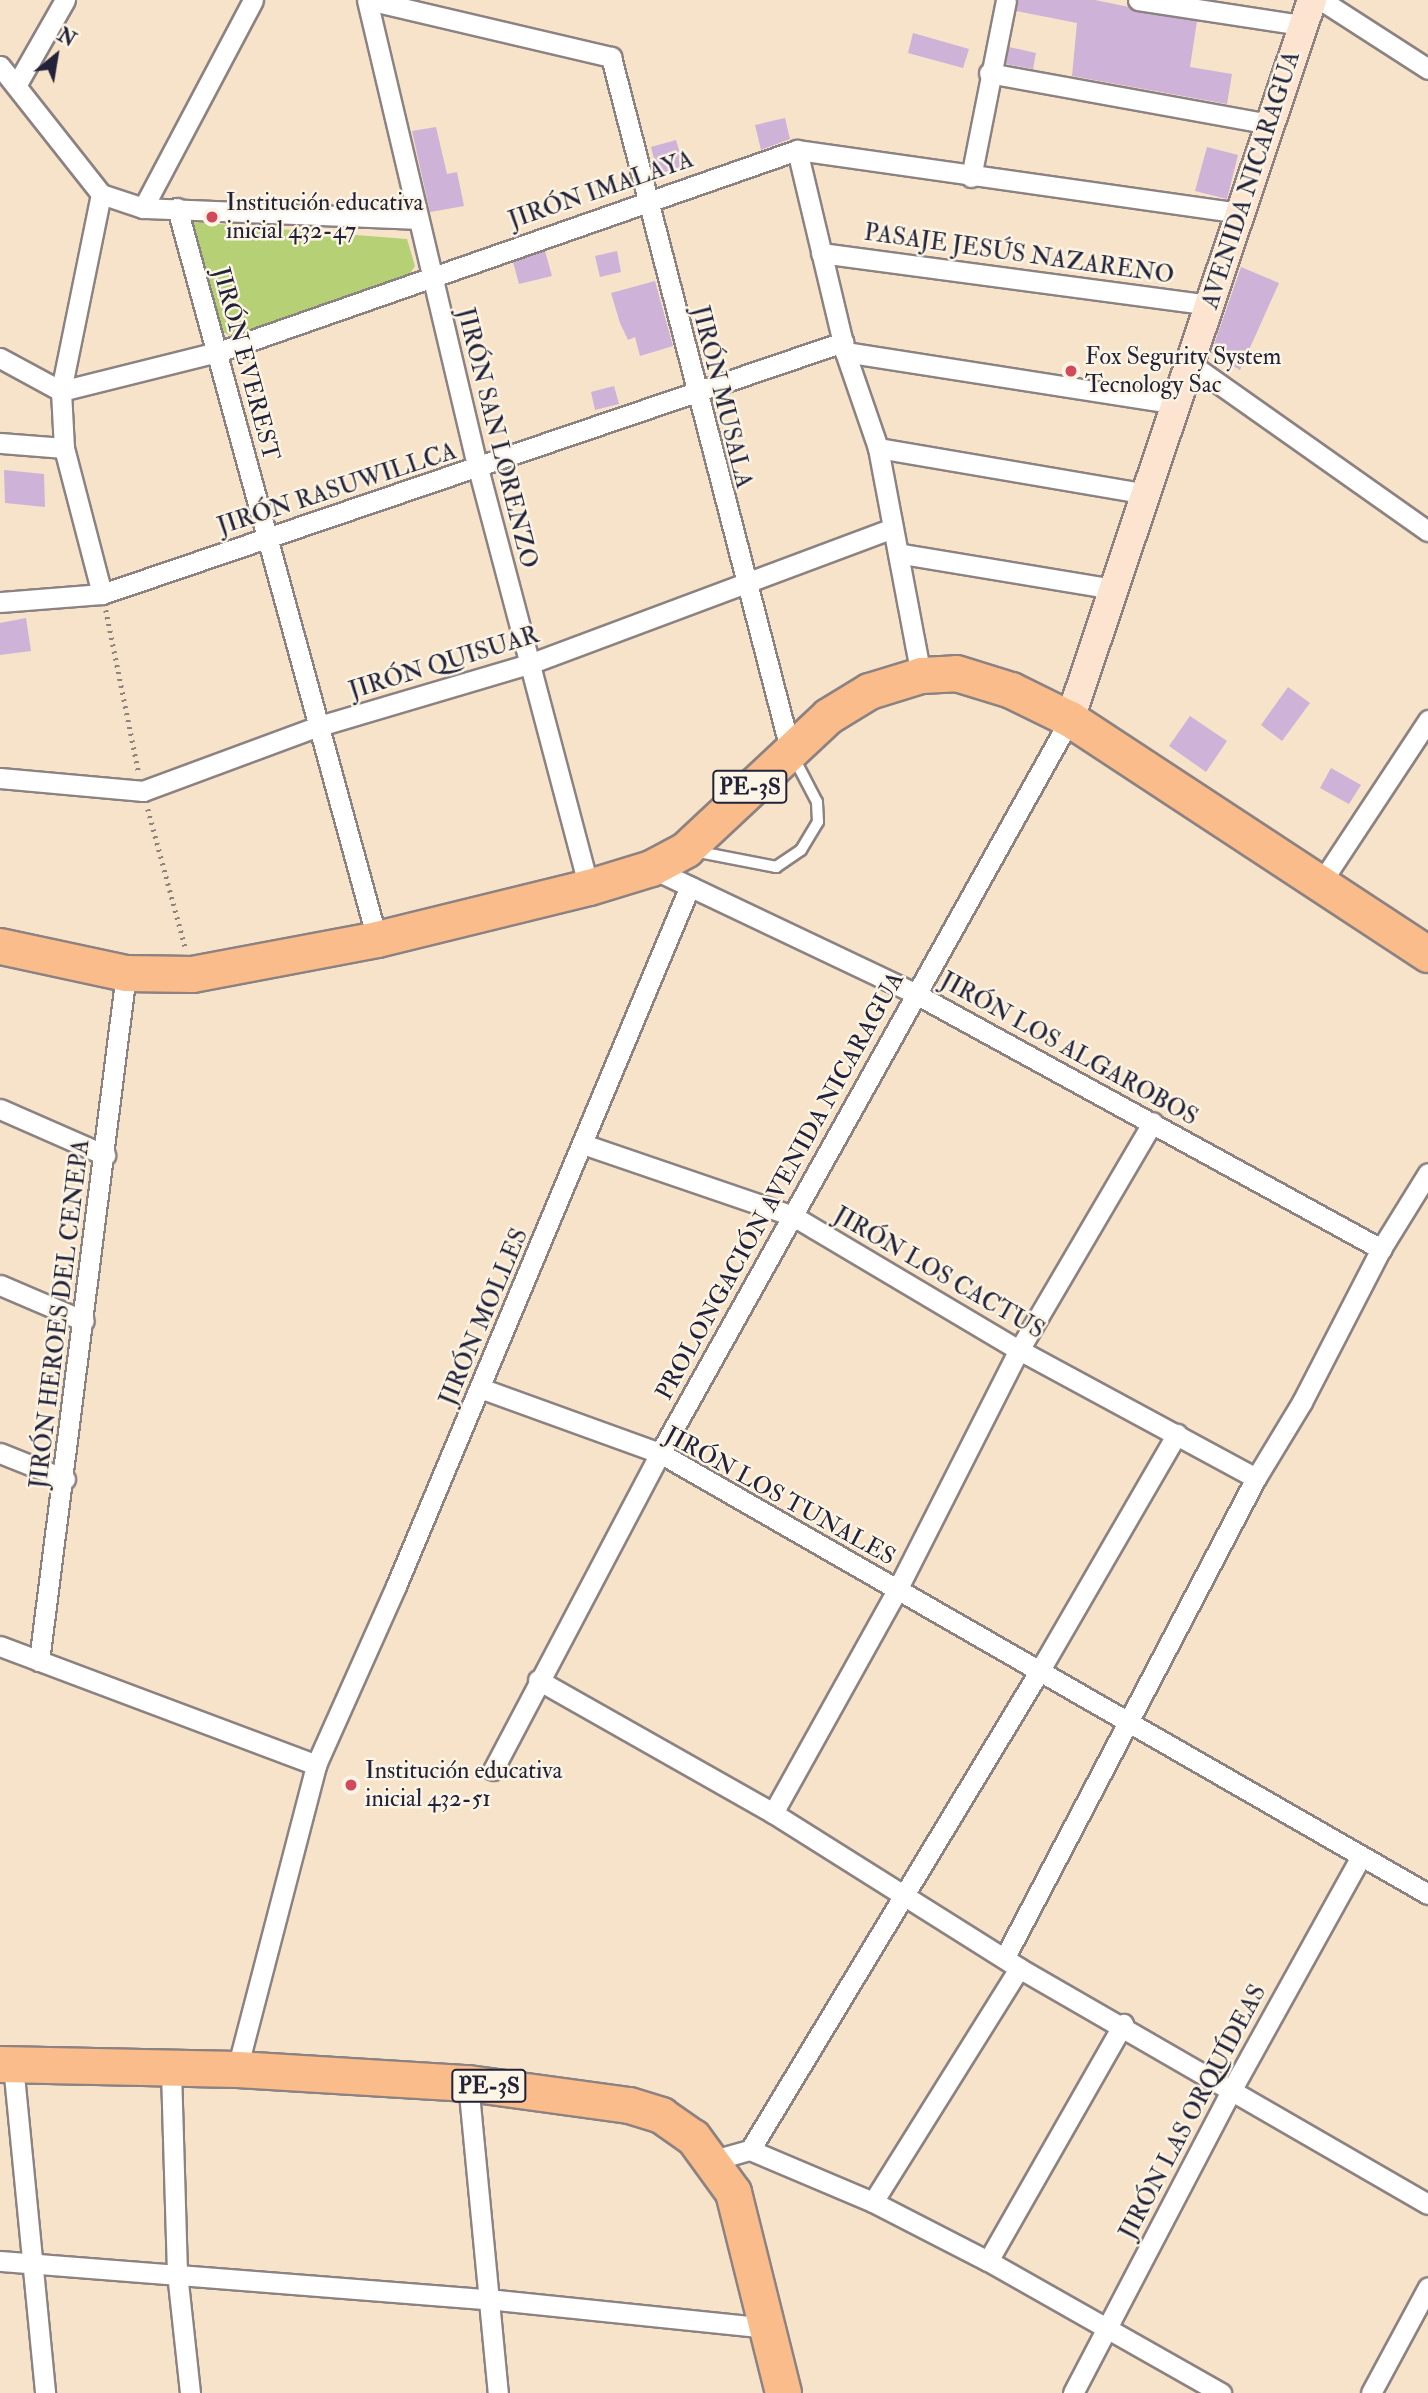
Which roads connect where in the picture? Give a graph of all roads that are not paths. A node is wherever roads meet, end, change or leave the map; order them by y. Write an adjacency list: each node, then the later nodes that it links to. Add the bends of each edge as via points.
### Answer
1 (65, 0): 11 (street)
2 (253, 0): 17 (street)
3 (367, 0): 16 (street, JIRÓN MUSALA, via 611,57); 20 (street, JIRÓN SAN LORENZO)
4 (1006, 0): 10 (street)
5 (1138, 0): 7 (street)
6 (1321, 0): 9 (street)
7 (1307, 13): 12 (street, AVENIDA NICARAGUA)
8 (0, 66): 11 (street)
9 (1428, 69)
10 (989, 73): 12 (street); 14 (street)
11 (17, 83): 15 (street)
12 (1271, 124): 19 (street, AVENIDA NICARAGUA)
13 (797, 150): 14 (street, JIRÓN IMALAYA); 16 (street, JIRÓN IMALAYA); 21 (street)
14 (971, 177): 19 (street, JIRÓN IMALAYA)
15 (102, 194): 17 (street); 28 (street)
16 (646, 201): 22 (street, JIRÓN IMALAYA); 29 (street, JIRÓN MUSALA)
17 (143, 208): 18 (street)
18 (177, 208): 20 (street); 25 (street, JIRÓN EVEREST)
19 (1241, 213): 23 (street, AVENIDA NICARAGUA)
20 (417, 219): 22 (street, JIRÓN SAN LORENZO)
21 (821, 253): 23 (street, PASAJE JESÚS NAZARENO); 24 (street)
22 (430, 275): 25 (street, JIRÓN IMALAYA); 34 (street, JIRÓN SAN LORENZO)
23 (1210, 304): 27 (street, AVENIDA NICARAGUA)
24 (844, 347): 29 (street, JIRÓN RASUWILLCA); 30 (street); 32 (street)
25 (218, 352): 28 (street, JIRÓN IMALAYA); 38 (street, JIRÓN EVEREST)
26 (0, 358): 28 (street)
27 (1191, 364): 30 (street, AVENIDA NICARAGUA); 37 (street)
28 (61, 391): 33 (street)
29 (696, 393): 34 (street, JIRÓN RASUWILLCA); 40 (street, JIRÓN MUSALA)
30 (1178, 404): 35 (street, AVENIDA NICARAGUA)
31 (0, 443): 33 (street)
32 (878, 447): 35 (street); 36 (street)
33 (64, 449): 42 (street)
34 (478, 468): 38 (street, JIRÓN RASUWILLCA); 44 (street, JIRÓN SAN LORENZO)
35 (1146, 494): 41 (street, AVENIDA NICARAGUA)
36 (892, 528): 39 (street); 40 (street, JIRÓN QUISUAR)
37 (1428, 531)
38 (267, 537): 42 (street, JIRÓN RASUWILLCA); 48 (street, JIRÓN EVEREST)
39 (902, 554): 41 (street); 45 (street)
40 (744, 584): 44 (street, JIRÓN QUISUAR); 49 (street, JIRÓN MUSALA)
41 (1114, 589): 46 (street, AVENIDA NICARAGUA)
42 (103, 594): 43 (street, JIRÓN RASUWILLCA)
43 (0, 602)
44 (529, 664): 48 (street, JIRÓN QUISUAR); 55 (street, JIRÓN SAN LORENZO)
45 (921, 675): 46 (highway, PE-3S, via 956,673 1011,690); 49 (highway, PE-3S, via 869,691 828,716)
46 (1070, 719): 53 (highway, PE-3S); 60 (street, PROLONGACIÓN AVENIDA NICARAGUA)
47 (1428, 720): 53 (street)
48 (316, 727): 50 (street, JIRÓN QUISUAR, via 143,791); 56 (street, JIRÓN EVEREST)
49 (790, 749): 51 (highway, PE-3S); 51 (lane, via 817,802 818,822 801,850 776,867)
50 (0, 778)
51 (686, 849): 52 (highway, PE-3S)
52 (651, 868): 54 (street, JIRÓN LOS ALGAROBOS); 55 (highway, PE-3S)
53 (1322, 881): 58 (highway, PE-3S)
54 (690, 886): 60 (street, JIRÓN LOS ALGAROBOS); 63 (street, JIRÓN MOLLES)
55 (589, 887): 56 (highway, PE-3S)
56 (377, 939): 59 (highway, PE-3S, via 192,974)
57 (0, 946): 59 (highway, PE-3S)
58 (1428, 954)
59 (126, 973): 64 (street, JIRÓN HEROES DEL CENEPA)
60 (914, 993): 62 (street, JIRÓN LOS ALGAROBOS); 66 (street, PROLONGACIÓN AVENIDA NICARAGUA)
61 (0, 1109): 64 (street)
62 (1153, 1122): 67 (street, JIRÓN LOS ALGAROBOS); 70 (street)
63 (583, 1144): 66 (street, JIRÓN LOS CACTUS); 71 (street, JIRÓN MOLLES)
64 (105, 1155): 69 (street, JIRÓN HEROES DEL CENEPA)
65 (1428, 1173): 67 (street)
66 (793, 1216): 70 (street, JIRÓN LOS CACTUS); 74 (street, PROLONGACIÓN AVENIDA NICARAGUA)
67 (1381, 1249): 75 (street, via 1302,1402)
68 (0, 1285): 69 (street)
69 (84, 1321): 76 (street, JIRÓN HEROES DEL CENEPA)
70 (1019, 1350): 72 (street, JIRÓN LOS CACTUS); 77 (street)
71 (480, 1388): 74 (street, JIRÓN LOS TUNALES); 83 (street, JIRÓN MOLLES)
72 (1177, 1434): 75 (street, JIRÓN LOS CACTUS); 80 (street)
73 (0, 1453): 76 (street)
74 (660, 1453): 77 (street, JIRÓN LOS TUNALES); 81 (street, PROLONGACIÓN AVENIDA NICARAGUA)
75 (1256, 1478): 82 (street)
76 (65, 1479): 79 (street, JIRÓN HEROES DEL CENEPA)
77 (898, 1590): 80 (street, JIRÓN LOS TUNALES); 85 (street)
78 (0, 1646): 79 (street)
79 (39, 1661): 83 (street)
80 (1040, 1670): 82 (street, JIRÓN LOS TUNALES); 88 (street)
81 (538, 1680): 84 (street, PROLONGACIÓN AVENIDA NICARAGUA); 85 (street)
82 (1130, 1721): 86 (street, JIRÓN LOS TUNALES); 89 (street)
83 (316, 1765): 92 (street, JIRÓN MOLLES)
84 (493, 1770)
85 (773, 1813): 88 (street)
86 (1360, 1856): 87 (street, JIRÓN LOS TUNALES); 95 (street, JIRÓN LAS ORQUÍDEAS)
87 (1428, 1894)
88 (903, 1897): 89 (street); 96 (street)
89 (1012, 1962): 90 (street); 98 (street)
90 (1123, 2024): 95 (street); 101 (street)
91 (6, 2065): 93 (highway, PE-3S); 102 (street)
92 (237, 2069): 93 (highway, PE-3S); 94 (highway, PE-3S)
93 (171, 2071): 103 (street)
94 (468, 2083): 97 (highway, PE-3S, via 650,2111 693,2137); 105 (street)
95 (1232, 2089): 99 (street); 107 (street, JIRÓN LAS ORQUÍDEAS)
96 (750, 2150): 97 (street); 98 (street)
97 (714, 2160): 106 (highway, PE-3S, via 733,2192)
98 (873, 2202): 101 (street)
99 (1428, 2204)
100 (0, 2261): 102 (street)
101 (988, 2261): 107 (street)
102 (34, 2264): 103 (street); 108 (street)
103 (177, 2273): 105 (street); 109 (street)
104 (1428, 2287): 114 (street)
105 (487, 2299): 106 (street); 110 (street)
106 (769, 2328): 111 (highway, PE-3S)
107 (1106, 2329): 112 (street, JIRÓN LAS ORQUÍDEAS); 113 (street)
108 (45, 2393)
109 (190, 2393)
110 (498, 2393)
111 (783, 2393)
112 (1073, 2393)
113 (1221, 2393)
114 (1371, 2393)

